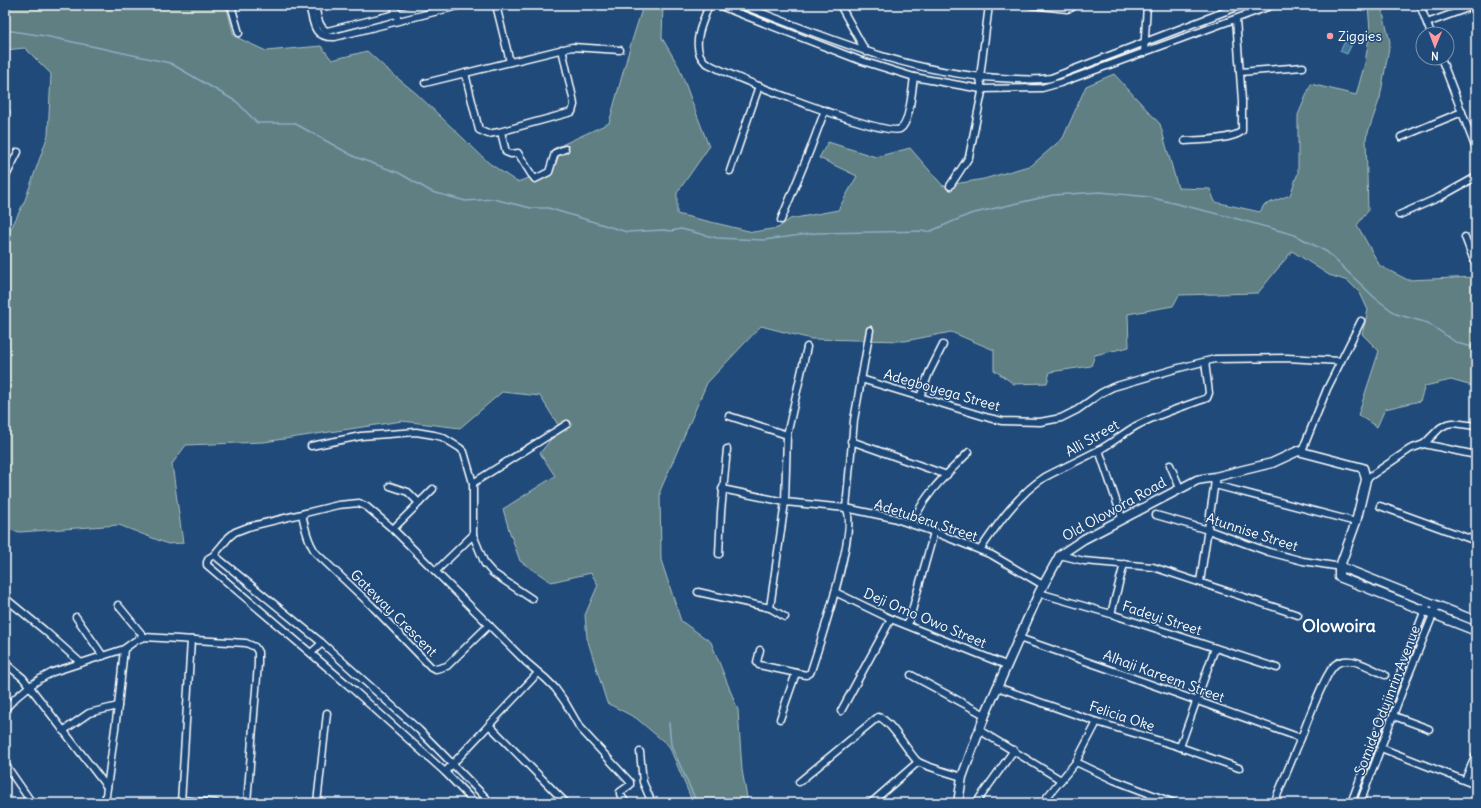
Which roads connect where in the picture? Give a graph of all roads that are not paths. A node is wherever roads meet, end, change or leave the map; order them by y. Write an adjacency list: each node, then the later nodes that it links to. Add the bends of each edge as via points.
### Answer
1 (231, 5): 25 (street)
2 (309, 5): 24 (street, via 316,30)
3 (315, 5): 24 (street)
4 (394, 5): 20 (street)
5 (432, 5): 20 (street)
6 (462, 5): 21 (street)
7 (496, 5): 31 (street)
8 (709, 5): 40 (street, via 698,41 700,56 718,69)
9 (718, 5): 32 (street)
10 (741, 5): 29 (street)
11 (840, 5): 29 (street)
12 (989, 5): 38 (street)
13 (1031, 5): 14 (street, via 1067,9)
14 (1074, 5)
15 (1147, 5): 26 (street)
16 (1242, 5): 26 (street)
17 (1273, 5): 22 (street)
18 (1420, 5): 23 (street)
19 (1476, 5): 23 (street)
20 (396, 13): 21 (street); 24 (street)
21 (398, 20): 24 (street, via 335,37 325,37)
22 (1236, 20): 30 (street); 35 (street)
23 (1427, 24)
24 (324, 32)
25 (239, 33)
26 (1144, 42): 30 (street); 38 (street, via 1051,78 1038,80)
27 (562, 49): 28 (street, via 580,47); 31 (street); 44 (street, via 573,98 572,112)
28 (620, 50)
29 (866, 52): 32 (street); 38 (street, via 914,66)
30 (1144, 53): 41 (street, via 1042,88)
31 (510, 62): 36 (street)
32 (865, 62): 37 (street)
33 (1444, 66): 43 (street)
34 (1302, 67): 35 (street)
35 (1240, 72): 46 (street, via 1242,131 1228,137)
36 (465, 73): 39 (street); 44 (street, via 479,130 488,134)
37 (914, 77): 41 (street); 42 (street, via 905,125 897,130 857,121)
38 (980, 77): 41 (street)
39 (425, 83)
40 (759, 86): 42 (street); 50 (street)
41 (981, 89): 53 (street, via 969,156)
42 (825, 110): 55 (street)
43 (1462, 112): 45 (street); 47 (street)
44 (500, 132): 48 (street, via 506,152 518,153 535,179 549,172 555,153)
45 (1401, 137)
46 (1185, 141)
47 (1476, 148)
48 (565, 149)
49 (18, 152): 52 (street)
50 (730, 171)
51 (1476, 177): 54 (street)
52 (5, 178)
53 (950, 186)
54 (1399, 215)
55 (781, 220)
56 (1465, 237): 57 (street)
57 (1476, 266)
58 (1361, 321): 62 (street)
59 (870, 330): 64 (street)
60 (943, 345): 65 (street)
61 (807, 347): 69 (street)
62 (1340, 361): 63 (street, Adegboyega Street, via 1226,358); 75 (street)
63 (1205, 362): 65 (street, Adegboyega Street, via 1113,387 1061,418 1040,422 1002,421); 74 (street, Alli Street, via 1209,393 1207,398 1135,426)
64 (861, 379): 65 (street, Adegboyega Street); 70 (street)
65 (920, 397)
66 (729, 416): 69 (street)
67 (567, 424): 82 (street)
68 (1476, 426): 71 (street, via 1447,424)
69 (787, 434): 87 (street)
70 (851, 441): 79 (street); 90 (street)
71 (1424, 444): 77 (street); 80 (street, via 1410,449)
72 (311, 446): 82 (street, via 361,436 416,432 434,435 442,437 464,452)
73 (727, 449): 86 (street)
74 (1099, 450): 93 (street); 101 (street, Alli Street, via 1037,483 1006,513)
75 (1302, 451): 80 (street, via 1363,468); 81 (street, Old Olowora Road, via 1292,452 1272,463)
76 (969, 452): 79 (street)
77 (1476, 455)
78 (1170, 465): 84 (street)
79 (947, 475): 95 (street, via 926,497)
80 (1366, 479): 94 (street)
81 (1215, 481): 84 (street, Old Olowora Road, via 1196,480); 94 (street); 97 (street)
82 (472, 483): 99 (street)
83 (390, 486): 88 (street, via 408,492)
84 (1180, 488): 93 (street, Old Olowora Road)
85 (433, 489): 88 (street)
86 (722, 489): 87 (street, Adetuberu Street); 102 (street)
87 (785, 502): 90 (street, Adetuberu Street); 118 (street)
88 (419, 503): 96 (street)
89 (1380, 506): 100 (street)
90 (846, 508): 95 (street, Adetuberu Street); 111 (street, via 849,514 844,554)
91 (302, 514): 96 (street, via 338,505 359,504 367,507); 103 (street, via 235,532); 127 (street, Gateway Crescent, via 312,548 316,553 431,667 436,669 447,666)
92 (1156, 515): 97 (street, Atunnise Street)
93 (1122, 518): 104 (street, Old Olowora Road)
94 (1356, 522): 106 (street)
95 (912, 524): 98 (street, Adetuberu Street)
96 (392, 529): 107 (street)
97 (1208, 530): 106 (street, Atunnise Street, via 1274,553); 108 (street)
98 (934, 532): 101 (street, Adetuberu Street); 128 (street)
99 (473, 535): 107 (street); 114 (street, via 485,564 493,573)
100 (1476, 541)
101 (980, 550): 109 (street, Adetuberu Street)
102 (719, 554)
103 (214, 555): 133 (street); 137 (street, via 206,562 207,565)
104 (1060, 555): 105 (street, via 1084,561); 109 (street, Old Olowora Road)
105 (1124, 564): 108 (street, via 1153,567); 120 (street)
106 (1340, 567): 115 (street); 119 (street, via 1339,577)
107 (436, 571): 127 (street)
108 (1200, 582): 122 (street)
109 (1043, 585): 112 (street, Old Olowora Road)
110 (698, 592): 118 (street)
111 (835, 592): 125 (street, Deji Omo Owo Street); 144 (street, via 810,673)
112 (1039, 593): 120 (street, Fadeyi Street); 131 (street, Old Olowora Road)
113 (5, 598): 140 (street)
114 (532, 599)
115 (1428, 602): 117 (street); 119 (street)
116 (118, 605): 130 (street)
117 (1436, 605): 121 (street, Somide Odujinrin Avenue); 126 (street)
118 (770, 608): 124 (street)
119 (1424, 610): 121 (street); 197 (street)
120 (1111, 614): 134 (street, Fadeyi Street)
121 (1432, 614): 129 (street); 155 (street, Somide Odujinrin Avenue)
122 (1298, 615)
123 (76, 617): 138 (street)
124 (785, 617)
125 (891, 619): 128 (street, Deji Omo Owo Street); 152 (street)
126 (1476, 621)
127 (489, 625): 143 (street)
128 (908, 625): 141 (street, Deji Omo Owo Street)
129 (1476, 631)
130 (144, 637): 132 (street); 135 (street)
131 (1019, 638): 141 (street, Old Olowora Road); 149 (street, Alhaji Kareem Street)
132 (191, 640): 180 (street); 184 (street, via 246,643 255,647 258,652)
133 (322, 643): 137 (street); 170 (street)
134 (1215, 648): 142 (street, Fadeyi Street); 149 (street)
135 (124, 649): 138 (street); 150 (street)
136 (760, 650): 144 (street, via 757,662 759,665)
137 (311, 653): 173 (street)
138 (103, 656): 140 (street)
139 (5, 663): 147 (street)
140 (80, 663): 147 (street, via 53,672)
141 (1006, 665): 148 (street, Old Olowora Road)
142 (1278, 668)
143 (538, 673): 158 (street); 189 (street, via 558,692 580,728 629,780 630,785 620,792)
144 (796, 673): 156 (street)
145 (911, 675): 154 (street)
146 (1385, 675): 162 (street, via 1357,662 1346,660 1337,663 1331,669 1313,705)
147 (28, 686): 151 (street); 161 (street)
148 (997, 687): 154 (street, Old Olowora Road); 157 (street, Felicia Oke)
149 (1197, 701): 162 (street, Alhaji Kareem Street); 163 (street)
150 (118, 706): 161 (street, via 89,713); 179 (street)
151 (5, 710)
152 (842, 711)
153 (327, 713): 185 (street)
154 (985, 715): 160 (street, Old Olowora Road)
155 (1394, 716): 159 (street); 164 (street, Somide Odujinrin Avenue)
156 (780, 719)
157 (1097, 722): 163 (street, Felicia Oke); 169 (street)
158 (489, 725): 170 (street); 188 (street)
159 (1429, 729)
160 (979, 730): 165 (street); 174 (street, Old Olowora Road)
161 (63, 732): 179 (street)
162 (1301, 738): 196 (street)
163 (1180, 747): 172 (street, Felicia Oke)
164 (1381, 748): 176 (street); 198 (street, Somide Odujinrin Avenue)
165 (1014, 750): 175 (street); 193 (street)
166 (640, 752): 190 (street, via 643,782)
167 (1476, 755): 176 (street)
168 (918, 762): 174 (street); 177 (street, via 898,735 878,717); 191 (street)
169 (1076, 762): 175 (street); 195 (street)
170 (452, 763): 173 (street); 187 (street)
171 (5, 764): 181 (street)
172 (1239, 768)
173 (445, 772): 186 (street)
174 (962, 777): 192 (street, Old Olowora Road)
175 (1061, 780): 194 (street)
176 (1465, 780): 178 (street)
177 (799, 782)
178 (1476, 785)
179 (107, 787): 182 (street)
180 (181, 802): 183 (street)
181 (32, 803)
182 (105, 803)
183 (216, 803)
184 (247, 803)
185 (317, 803)
186 (476, 803)
187 (491, 803)
188 (566, 803)
189 (626, 803)
190 (652, 803)
191 (871, 803)
192 (958, 803)
193 (976, 803)
194 (1043, 803)
195 (1174, 803)
196 (1274, 803)
197 (1351, 803)
198 (1360, 803)

